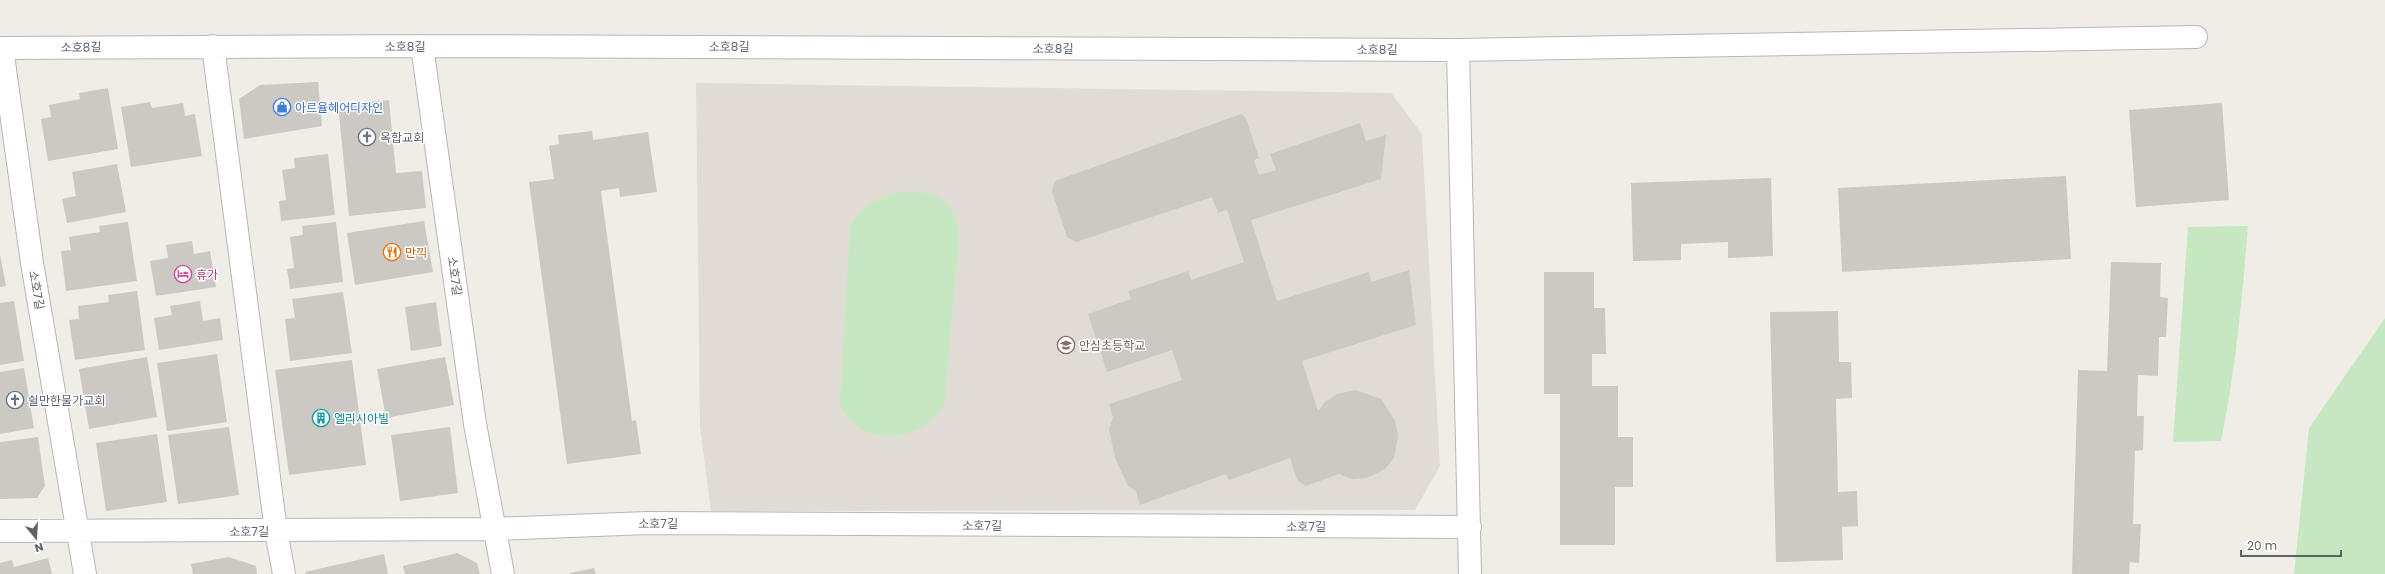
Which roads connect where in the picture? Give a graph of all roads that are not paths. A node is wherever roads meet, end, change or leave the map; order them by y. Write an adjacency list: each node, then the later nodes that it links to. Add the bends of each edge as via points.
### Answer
1 (2196, 37): 5 (street, 소호8길)
2 (213, 46): 3 (street, 소호8길); 4 (street, 소호8길); 10 (street, 소호7길)
3 (422, 46): 5 (street, 소호8길); 7 (street, 소호7길, via 476,424)
4 (1, 48): 8 (street, 소호7길, via 32,263)
5 (1458, 50): 6 (street)
6 (1470, 527): 7 (street, 소호7길, via 647,523); 14 (street)
7 (494, 529): 10 (street, 소호7길); 13 (street)
8 (78, 530): 9 (street, 소호7길); 10 (street, 소호7길); 11 (street)
9 (0, 531)
10 (276, 531): 12 (street)
11 (85, 574)
12 (284, 574)
13 (503, 574)
14 (1470, 574)

